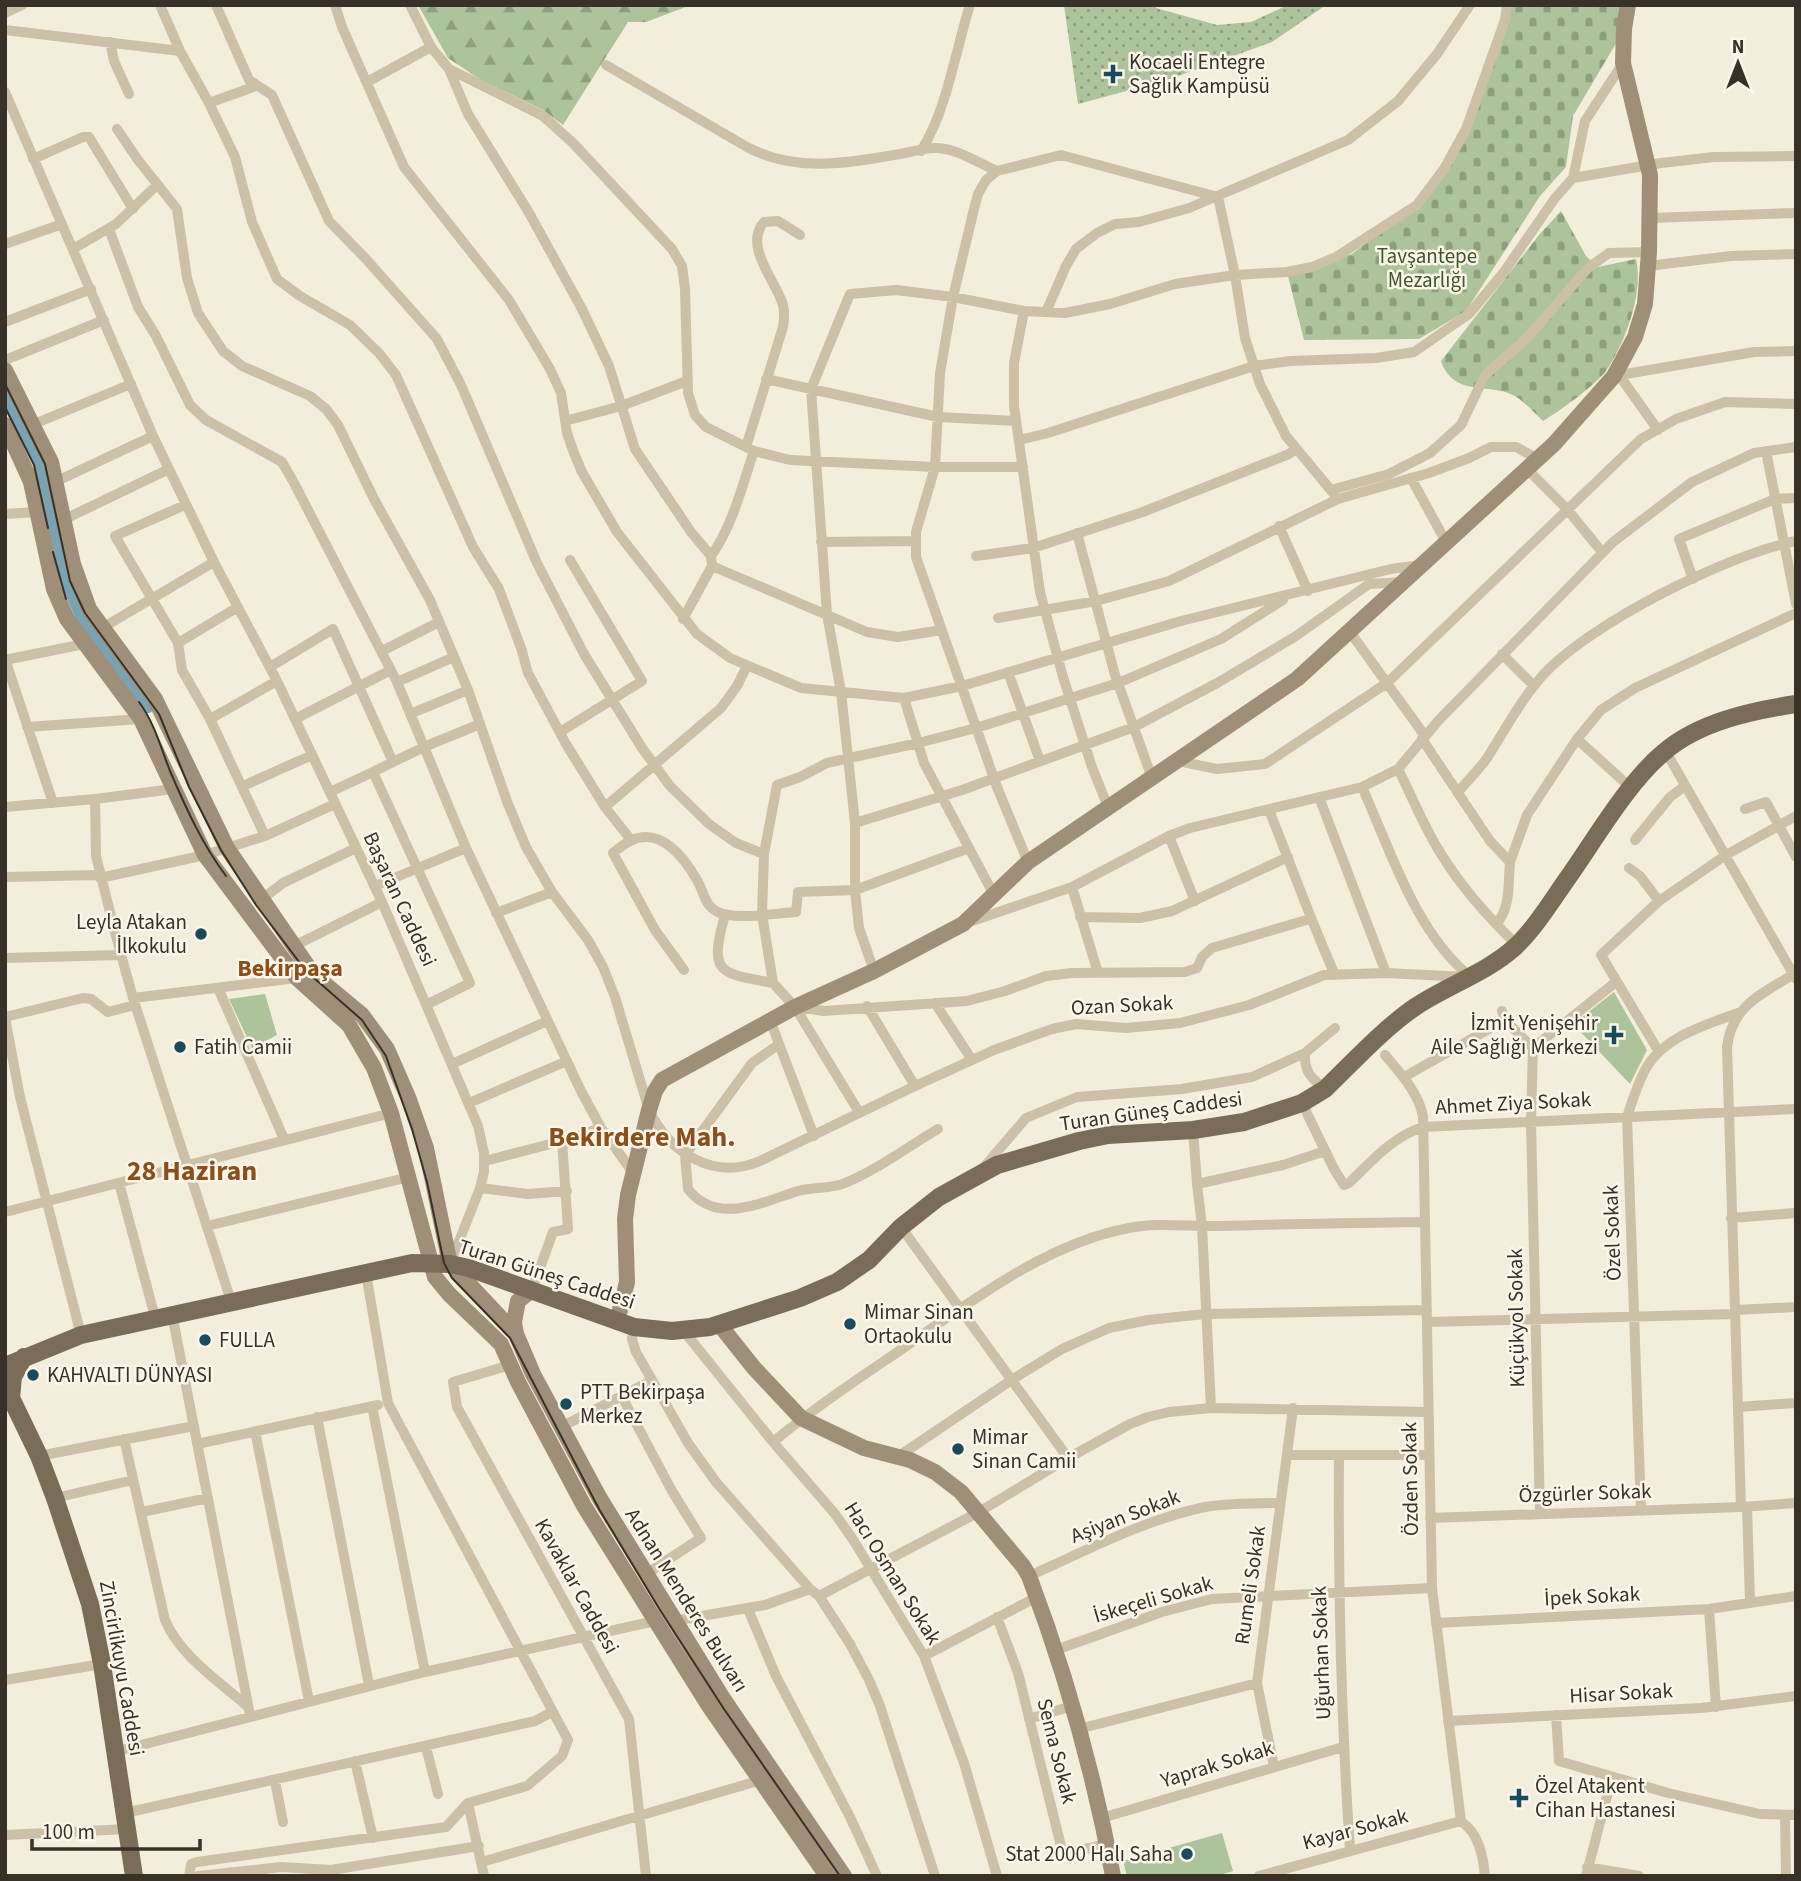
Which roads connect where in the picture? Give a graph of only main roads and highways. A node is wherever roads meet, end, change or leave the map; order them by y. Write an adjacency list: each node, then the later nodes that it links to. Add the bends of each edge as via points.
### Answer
1 (1628, 5): 9 (main road, via 1623,63 1648,165 1649,259 1646,304 1617,375 1555,443 1297,678 1028,862 963,924 667,1076 655,1091 649,1110 626,1208)
2 (5, 370): 6 (main road, via 51,463 77,581 89,609 155,699 227,848 321,981 369,1022 387,1049 426,1149)
3 (6, 428): 5 (main road, Adnan Menderes Bulvarı, via 26,467 60,605 141,719 205,855 297,978 355,1033 374,1068 391,1113)
4 (1796, 704): 8 (main road, Turan Güneş Caddesi, via 1705,727 1665,750 1631,788 1517,945 1401,1018 1325,1089 1302,1103 1244,1122 1089,1139 980,1172 939,1197 869,1260 837,1282)
5 (430, 1262): 6 (main road, Turan Güneş Caddesi); 11 (main road, Adnan Menderes Bulvarı, via 440,1284); 12 (main road, Turan Güneş Caddesi, via 164,1315 80,1335)
6 (450, 1264): 7 (main road, Turan Güneş Caddesi); 10 (main road, Adnan Menderes Bulvarı)
7 (532, 1290): 9 (main road, Turan Güneş Caddesi); 10 (main road, via 518,1301)
8 (719, 1324): 9 (main road, Turan Güneş Caddesi, via 661,1331); 20 (main road, via 801,1418 864,1448 922,1464 949,1482 1013,1553 1029,1576 1056,1650 1102,1818)
9 (626, 1325)
10 (516, 1335): 11 (main road); 16 (main road, Adnan Menderes Bulvarı, via 599,1497)
11 (500, 1344): 15 (main road, Adnan Menderes Bulvarı, via 584,1506)
12 (24, 1357): 13 (main road, Turan Güneş Caddesi); 14 (main road, Zincirlikuyu Caddesi, via 11,1384)
13 (5, 1366)
14 (10, 1406): 18 (main road, Zincirlikuyu Caddesi, via 39,1456 83,1580 102,1664)
15 (655, 1621): 16 (main road); 17 (main road, Adnan Menderes Bulvarı)
16 (673, 1621): 19 (main road, Adnan Menderes Bulvarı)
17 (825, 1875)
18 (134, 1876)
19 (844, 1876)
20 (1113, 1876)

